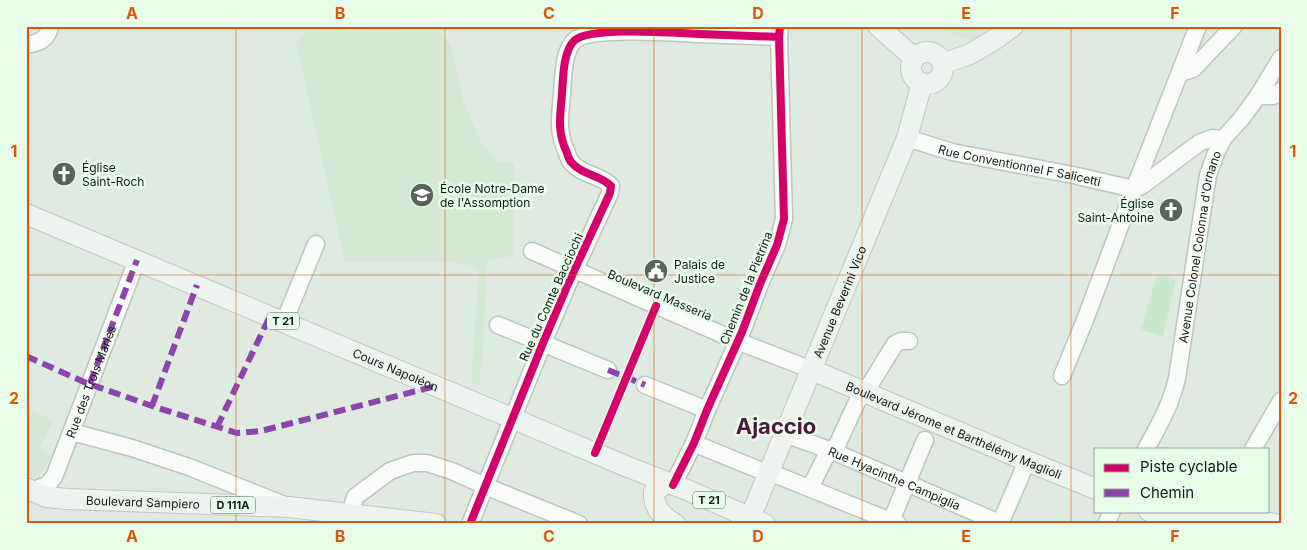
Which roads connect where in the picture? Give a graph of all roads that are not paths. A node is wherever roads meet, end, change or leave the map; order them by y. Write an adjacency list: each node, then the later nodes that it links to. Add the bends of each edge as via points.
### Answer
1 (50, 26): 7 (street, via 46,37)
2 (878, 26): 8 (main road)
3 (1013, 26): 10 (main road, via 970,54)
4 (1198, 26): 11 (street)
5 (1234, 26): 11 (street, via 1193,68)
6 (780, 32): 22 (street, Rue du Comte Bacciochi, via 635,31 594,33 574,40 568,50 564,73 559,126 563,145 572,163 580,170 611,186); 25 (street, Chemin de la Pietrina, via 784,219 777,245)
7 (26, 45)
8 (914, 58): 10 (main road, via 923,52 933,53); 12 (main road, via 911,70)
9 (1281, 58): 14 (street, Avenue Colonel Colonna d'Ornano)
10 (942, 64): 12 (main road, via 938,80)
11 (1180, 73): 17 (street)
12 (922, 83): 15 (main road, Avenue Beverini Vico)
13 (1281, 91): 14 (street, via 1273,96)
14 (1258, 96): 16 (street, Avenue Colonel Colonna d'Ornano)
15 (907, 138): 17 (street, Rue Conventionnel F Salicetti, via 952,152); 29 (main road, Avenue Beverini Vico)
16 (1223, 139): 17 (street, via 1212,138 1199,143 1149,181); 40 (street, Avenue Colonel Colonna d'Ornano, via 1208,175 1173,396)
17 (1134, 188): 30 (street)
18 (26, 214): 21 (main road, Cours Napoléon / T 21)
19 (316, 244): 23 (street)
20 (532, 251): 22 (street, Boulevard Masseria)
21 (137, 260): 23 (main road, Cours Napoléon / T 21); 36 (street, Rue des Trois Maries)
22 (575, 270): 25 (street, Boulevard Masseria); 27 (street, Rue du Comte Bacciochi)
23 (284, 322): 35 (main road, Cours Napoléon / T 21)
24 (498, 325): 27 (street)
25 (738, 341): 29 (street, Boulevard Masseria); 34 (street, Chemin de la Pietrina)
26 (909, 341): 32 (street, via 895,344 871,383)
27 (543, 343): 28 (street); 35 (street, Rue du Comte Bacciochi)
28 (608, 370)
29 (812, 370): 32 (main road, Boulevard Jérome et Barthélémy Maglioli); 37 (main road, Avenue Beverini Vico)
30 (1062, 376)
31 (645, 385): 34 (street)
32 (862, 391): 42 (street); 43 (main road, Boulevard Jérome et Barthélémy Maglioli)
33 (1281, 401): 41 (street)
34 (707, 410): 46 (street, Chemin de la Pietrina, via 694,443)
35 (512, 418): 46 (main road, Cours Napoléon / T 21); 47 (street, Rue du Comte Bacciochi)
36 (72, 432): 50 (street, Rue des Trois Maries, via 54,477 47,486); 51 (street, via 189,467)
37 (785, 434): 42 (street, Rue Hyacinthe Campiglia); 44 (main road, Avenue Beverini Vico)
38 (925, 440): 45 (street)
39 (703, 447): 44 (street)
40 (1147, 448)
41 (1254, 448)
42 (832, 451): 45 (street, Rue Hyacinthe Campiglia); 48 (street, via 822,462)
43 (1027, 461): 49 (main road, Boulevard Jérome et Barthélémy Maglioli); 62 (street)
44 (769, 474): 48 (street); 56 (main road, Avenue Beverini Vico)
45 (908, 483): 57 (street); 62 (street, Rue Hyacinthe Campiglia)
46 (670, 484): 56 (main road, Cours Napoléon / T 21); 61 (main road, via 654,492 654,498 658,510)
47 (485, 486): 55 (street, via 452,471 412,463 390,471 355,497); 59 (street, Rue du Comte Bacciochi); 60 (street)
48 (810, 488): 57 (street)
49 (1094, 488)
50 (28, 494): 51 (main road, Boulevard Sampiero / D 111A, via 68,499); 55 (main road, Boulevard Sampiero / D 111A, via 48,506)
51 (289, 507): 55 (main road, Boulevard Sampiero / D 111A)
52 (1112, 512): 63 (street)
53 (1152, 512): 54 (main road, via 1182,518)
54 (1216, 517): 64 (main road, via 1244,517)
55 (349, 521): 58 (main road, Boulevard Sampiero / D 111A)
56 (758, 521)
57 (894, 522)
58 (436, 524)
59 (470, 524)
60 (579, 524)
61 (675, 524)
62 (1001, 524)
63 (1106, 524)
64 (1275, 524)

